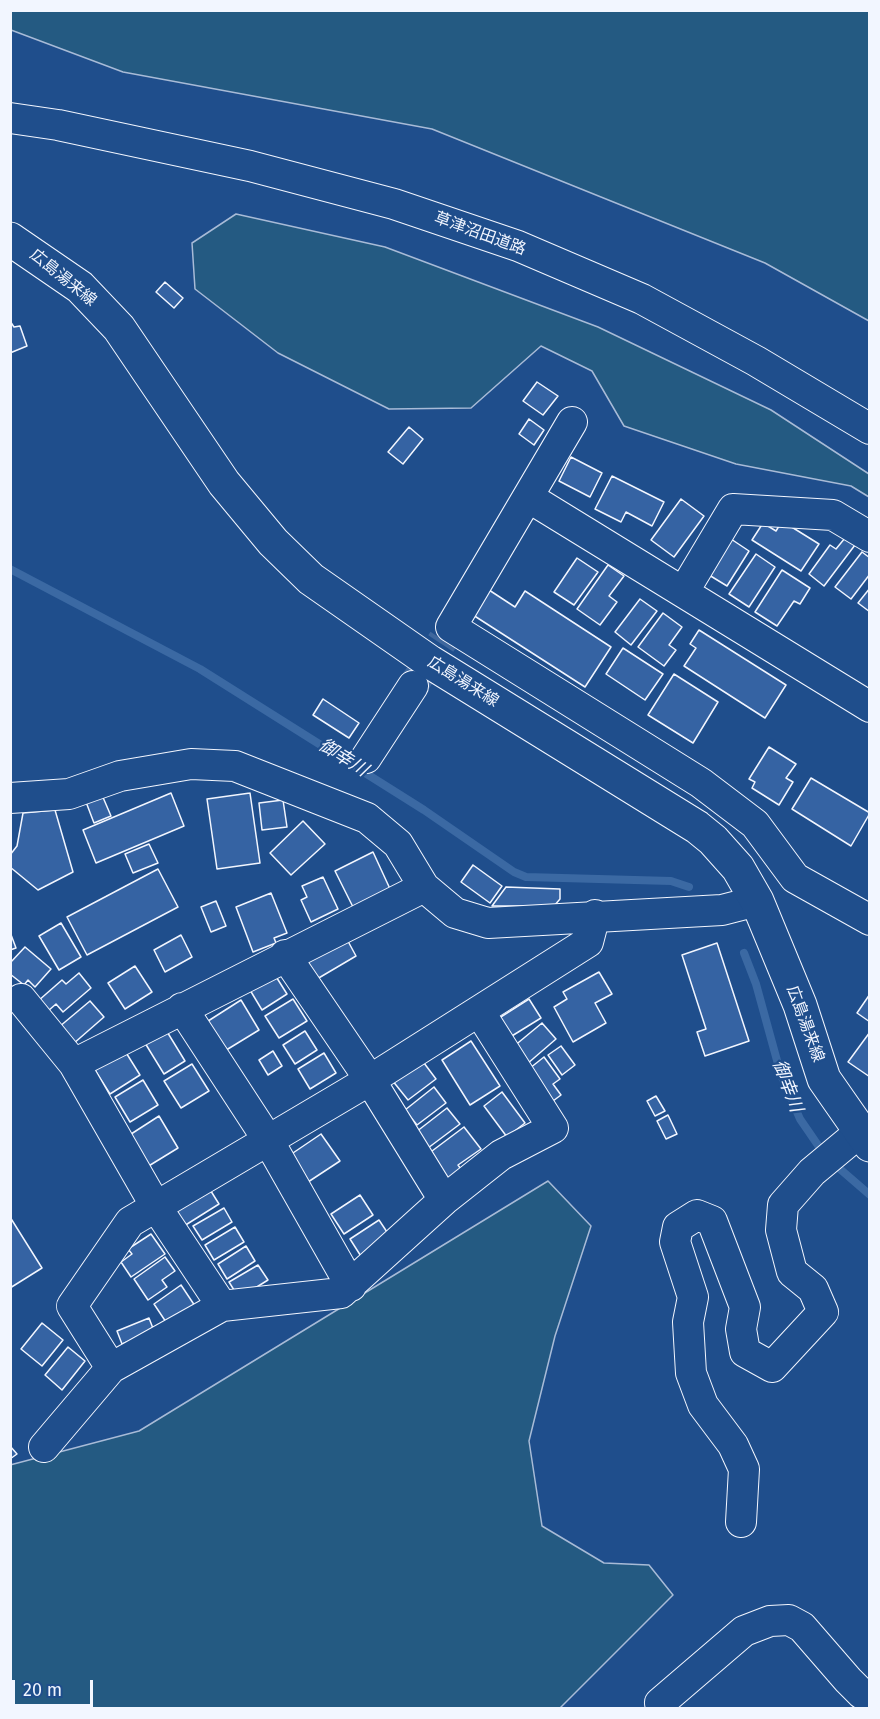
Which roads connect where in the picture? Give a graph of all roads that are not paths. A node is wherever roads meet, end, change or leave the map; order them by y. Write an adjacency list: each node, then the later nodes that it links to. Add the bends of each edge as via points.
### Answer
1 (10, 110): 3 (street)
2 (10, 118): 3 (street)
3 (58, 125): 6 (street, 草津沼田道路, via 261,169 394,204 518,246 642,299)
4 (10, 239): 15 (main road, 広島湯来線, via 80,287 119,328 224,483 273,542 311,579 430,662 697,827 738,868)
5 (572, 422): 7 (street)
6 (870, 429)
7 (528, 497): 9 (street); 16 (street, via 447,633 701,783 754,824 795,878)
8 (870, 537): 9 (street, via 833,515 733,510)
9 (684, 591): 11 (street)
10 (413, 686): 12 (street)
11 (870, 707)
12 (366, 758)
13 (10, 798): 14 (street, via 69,794 120,776 191,765 235,766 367,818 398,844)
14 (424, 886): 17 (street, via 455,913 488,923); 18 (street)
15 (757, 901): 17 (street, via 722,910); 24 (main road, 広島湯来線, via 800,1005 825,1079)
16 (866, 911)
17 (595, 915): 21 (street, via 588,942)
18 (285, 955): 20 (street); 23 (street)
19 (21, 999): 22 (street)
20 (182, 1008): 22 (street); 25 (street)
21 (478, 1011): 23 (street); 26 (street, via 553,1128 501,1155)
22 (74, 1064): 27 (street)
23 (369, 1080): 25 (street); 26 (street)
24 (865, 1138): 32 (street, via 812,1172 783,1205 781,1230 792,1272 813,1289 823,1312 772,1367 745,1352 741,1329 745,1307 712,1221 697,1215 678,1227 675,1242 693,1297 688,1322 691,1373 703,1405 733,1445 744,1469)
25 (268, 1140): 27 (street); 28 (street)
26 (444, 1200): 28 (street)
27 (155, 1206): 29 (street); 30 (street, via 130,1222 72,1306)
28 (351, 1286): 29 (street, via 341,1293)
29 (222, 1306): 30 (street)
30 (111, 1368): 31 (street)
31 (44, 1447)
32 (741, 1522)
33 (870, 1695): 34 (street, via 855,1687 802,1627 789,1620 770,1621 744,1631 660,1703)
34 (661, 1708)

